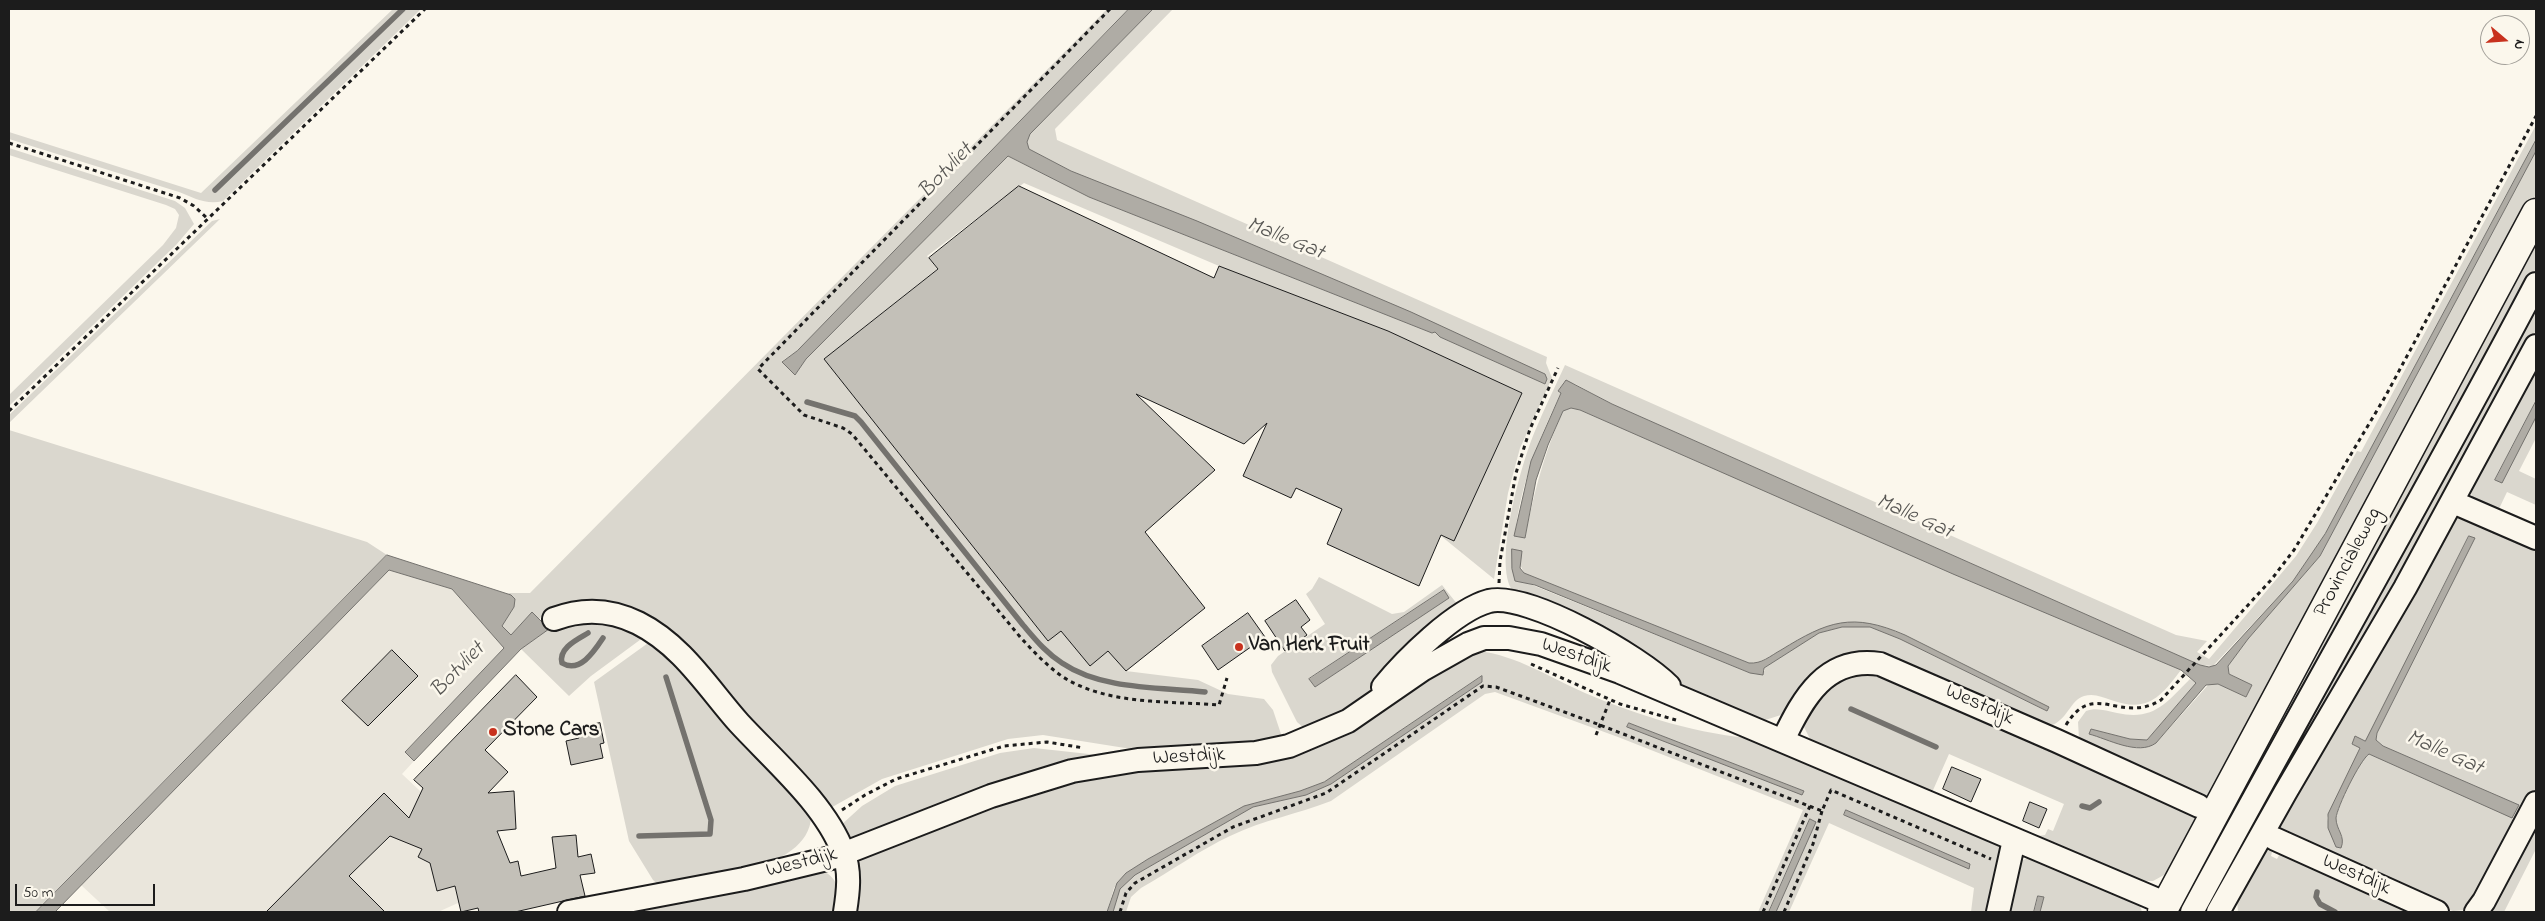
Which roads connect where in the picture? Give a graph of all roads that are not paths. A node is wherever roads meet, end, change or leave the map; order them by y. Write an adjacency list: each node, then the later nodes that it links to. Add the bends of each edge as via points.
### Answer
1 (2536, 213): 15 (main road, Provincialeweg)
2 (2536, 284): 19 (street, Provincialeweg)
3 (2536, 346): 4 (street)
4 (2453, 502): 5 (street); 20 (street)
5 (2536, 538)
6 (554, 619): 14 (street, via 580,611 596,611 632,620 663,638 810,800)
7 (1681, 698): 8 (street, Westdijk, via 1572,654 1492,636 1446,656); 8 (street, via 1650,669 1604,639 1506,600 1481,604 1462,615 1405,662); 9 (street, Westdijk)
8 (1368, 708): 14 (street, Westdijk, via 1316,736 1273,750 1234,756 1119,762 1042,779 974,802)
9 (1783, 740): 11 (street, Westdijk, via 1803,701 1822,679 1845,666 1867,662 1891,668); 13 (street, Westdijk)
10 (2536, 803): 22 (street)
11 (2199, 806)
12 (2275, 839): 21 (street, Westdijk)
13 (2014, 840): 15 (street, Westdijk); 18 (street)
14 (844, 854): 16 (street, Westdijk, via 744,879); 17 (street, via 848,884)
15 (2164, 908)
16 (569, 912)
17 (845, 912)
18 (1998, 912)
19 (2192, 912)
20 (2218, 912)
21 (2437, 912)
22 (2476, 912)

